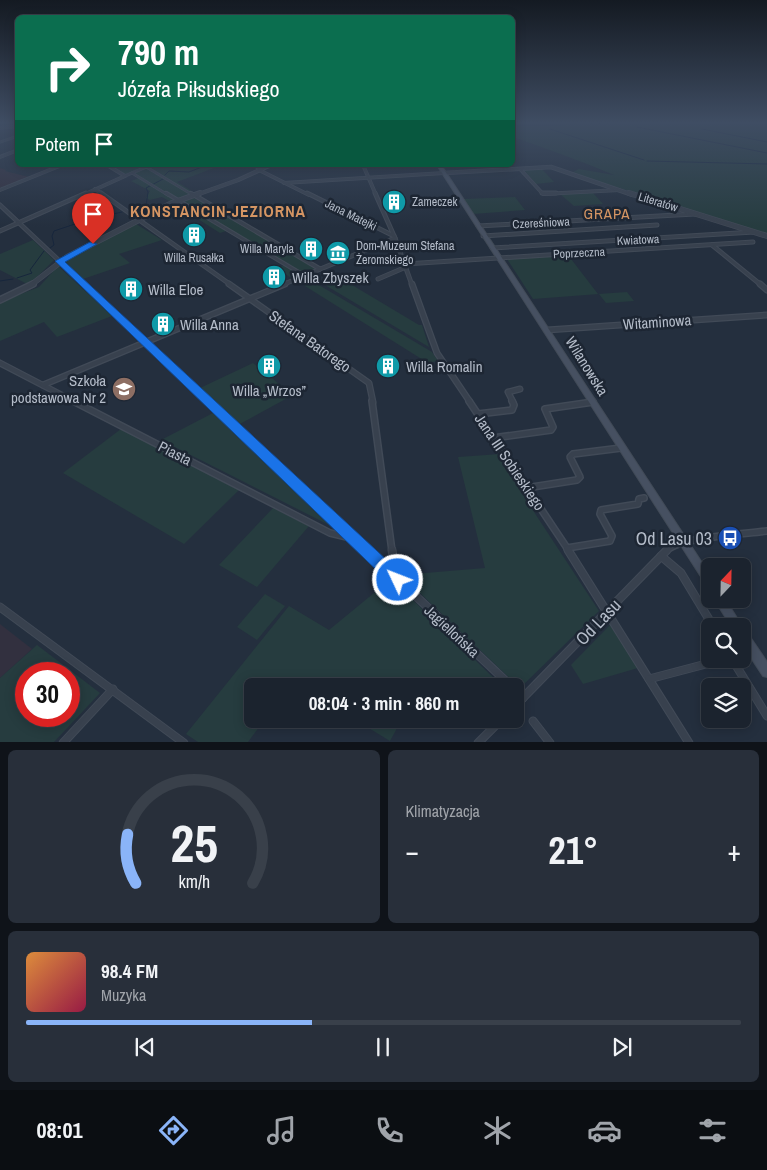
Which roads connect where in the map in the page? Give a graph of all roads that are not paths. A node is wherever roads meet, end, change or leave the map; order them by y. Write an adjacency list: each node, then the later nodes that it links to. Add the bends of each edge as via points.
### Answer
1 (57, 167): 19 (street)
2 (111, 167): 15 (street)
3 (143, 167): 13 (street)
4 (147, 167): 21 (street)
5 (257, 167): 11 (street, Jana Matejki)
6 (266, 167): 11 (street)
7 (364, 167): 16 (street, Jana III Sobieskiego)
8 (440, 167): 14 (main road, Wilanowska)
9 (491, 167): 12 (street)
10 (520, 169): 12 (street); 20 (street, Literatów, via 550,167); 20 (street, via 543,194)
11 (259, 170): 17 (street, Jana Matejki); 21 (street)
12 (493, 170): 14 (street)
13 (132, 173): 15 (street); 22 (street)
14 (444, 173): 16 (street); 28 (main road, Wilanowska)
15 (124, 176): 18 (street)
16 (369, 178): 17 (street); 33 (street, Jana III Sobieskiego)
17 (284, 183): 33 (street, Jana Matejki)
18 (95, 189): 25 (street, Stefana Batorego); 26 (street)
19 (0, 190)
20 (619, 190): 24 (street, Literatów)
21 (194, 195): 22 (street); 40 (street)
22 (179, 200): 25 (street); 41 (street)
23 (0, 205): 26 (street, Jagiellońska)
24 (695, 214): 28 (street, Czereśniowa); 30 (street, Literatów)
25 (138, 220): 38 (street); 44 (street, Stefana Batorego)
26 (19, 223): 29 (street); 38 (street, Jagiellońska)
27 (657, 225): 31 (street)
28 (478, 226): 31 (main road, Wilanowska)
29 (0, 232)
30 (754, 232): 32 (street, Literatów); 36 (street, Kwiatowa)
31 (484, 236): 36 (main road, Wilanowska)
32 (767, 236)
33 (395, 237): 39 (street, Jana III Sobieskiego); 40 (street)
34 (753, 242): 35 (street, Poprzeczna)
35 (712, 244): 37 (street, Poprzeczna); 43 (street)
36 (492, 248): 37 (main road, Wilanowska)
37 (498, 258): 39 (street, Poprzeczna); 47 (main road, Wilanowska)
38 (60, 261): 45 (street, via 32,285); 48 (street, Jagiellońska)
39 (406, 265): 42 (street, Poprzeczna); 53 (street, Jana III Sobieskiego, via 432,342)
40 (320, 269): 41 (street)
41 (305, 276): 44 (street)
42 (378, 279)
43 (767, 290)
44 (250, 299): 48 (street); 64 (street, Stefana Batorego, via 369,383 394,563)
45 (0, 300)
46 (767, 315): 47 (street, Witaminowa)
47 (548, 330): 52 (main road, Wilanowska)
48 (145, 343): 50 (street); 59 (street, Jagiellońska)
49 (0, 363): 50 (street, Piasta)
50 (43, 385): 59 (street, Piasta, via 330,533)
51 (520, 389): 53 (street, via 508,392 514,406 512,410)
52 (592, 402): 54 (street, via 545,409 553,427 551,430); 55 (main road, Wilanowska)
53 (478, 414): 54 (street, Jana III Sobieskiego)
54 (493, 438): 56 (street, Jana III Sobieskiego)
55 (622, 448): 56 (street, via 573,454 570,457 580,477 574,481); 60 (main road, Wilanowska)
56 (526, 488): 61 (street, Jana III Sobieskiego)
57 (644, 498): 61 (street, via 639,499 638,504 601,510 612,536 610,541)
58 (767, 531): 60 (street)
59 (352, 538): 64 (street, Jagiellońska)
60 (684, 542): 62 (street, Od Lasu, via 672,546); 63 (main road, Wilanowska)
61 (567, 548): 66 (street, Jana III Sobieskiego)
62 (661, 556): 66 (street, Od Lasu); 67 (street, via 680,573)
63 (701, 569)
64 (386, 570): 72 (street, Jagiellońska)
65 (0, 607): 74 (street)
66 (608, 612): 73 (street, Jana III Sobieskiego); 75 (street, Od Lasu)
67 (708, 618)
68 (751, 648): 71 (main road)
69 (701, 665): 73 (street)
70 (738, 668): 76 (street)
71 (767, 672)
72 (502, 678)
73 (649, 679): 83 (street, Jana III Sobieskiego)
74 (113, 689): 79 (street); 80 (street)
75 (524, 697)
76 (767, 716)
77 (533, 721): 82 (street)
78 (493, 728): 81 (street)
79 (63, 742)
80 (184, 742)
81 (478, 742)
82 (550, 742)
83 (689, 742)

